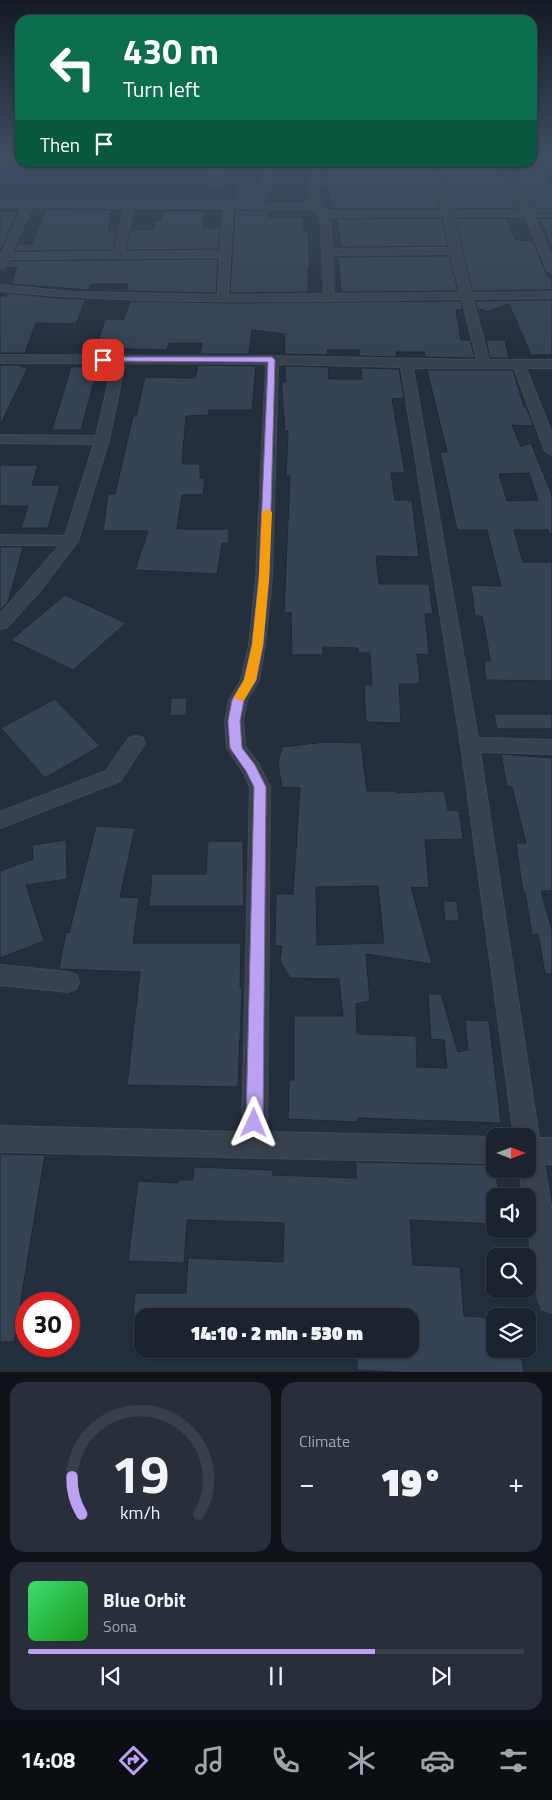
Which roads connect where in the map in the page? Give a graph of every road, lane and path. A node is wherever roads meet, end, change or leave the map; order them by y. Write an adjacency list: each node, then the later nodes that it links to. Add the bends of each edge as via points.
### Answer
1 (21, 222): 11 (street)
2 (126, 222): 10 (street)
3 (228, 222): 9 (street)
4 (325, 222): 8 (street)
5 (450, 222): 7 (street)
6 (532, 222): 13 (street)
7 (455, 251): 8 (street); 15 (street)
8 (326, 252): 17 (street)
9 (225, 254): 10 (street); 18 (street)
10 (118, 255): 11 (street)
11 (5, 256): 12 (street)
12 (0, 267)
13 (552, 270)
14 (0, 288): 18 (street, via 119,297)
15 (467, 295): 16 (street); 17 (street); 23 (street)
16 (552, 295)
17 (328, 298): 18 (street)
18 (222, 299)
19 (0, 358): 20 (street)
20 (120, 360): 21 (street); 27 (street)
21 (272, 360): 22 (street); 40 (street, via 264,578 250,680 238,700 234,721 236,748 260,787)
22 (406, 364): 23 (street); 33 (street)
23 (484, 364): 24 (street)
24 (519, 364): 25 (street); 28 (street)
25 (552, 364)
26 (0, 439): 27 (street)
27 (102, 440): 30 (street)
28 (552, 450)
29 (0, 540): 30 (street)
30 (71, 542): 31 (street)
31 (0, 624)
32 (136, 743): 35 (street, via 113,776)
33 (470, 746): 34 (street); 38 (street)
34 (552, 747)
35 (0, 820)
36 (0, 975): 37 (street)
37 (68, 982)
38 (529, 1128)
39 (0, 1139): 40 (street)
40 (254, 1143): 41 (street)
41 (486, 1150)
42 (536, 1176): 43 (street)
43 (552, 1298)

